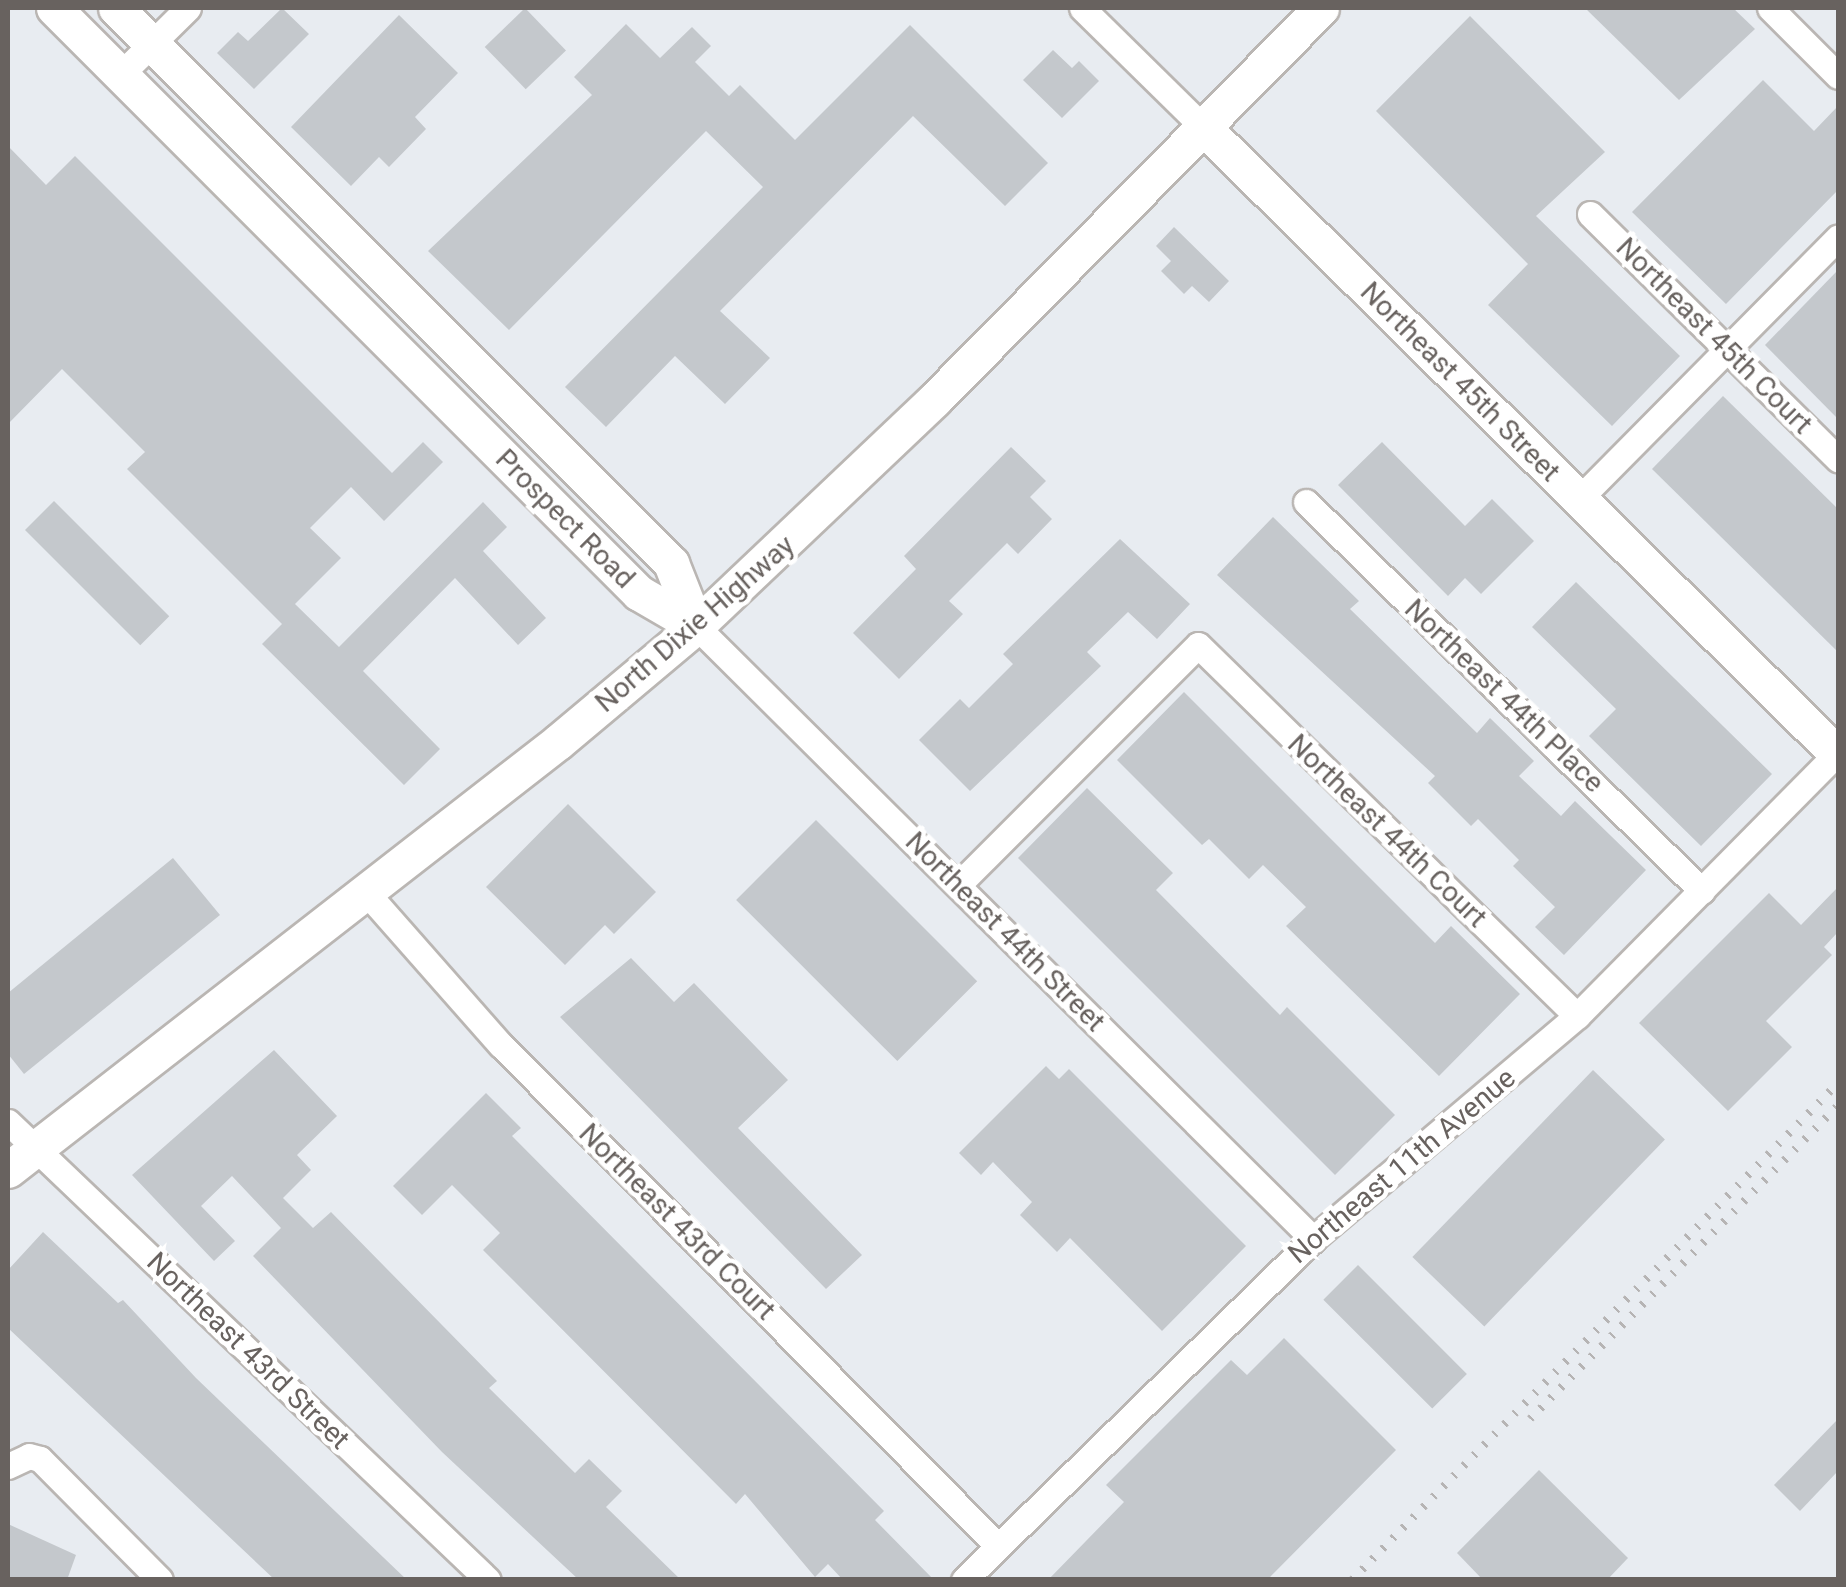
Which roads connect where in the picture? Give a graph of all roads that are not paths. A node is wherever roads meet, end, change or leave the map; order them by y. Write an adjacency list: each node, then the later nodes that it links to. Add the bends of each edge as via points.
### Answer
1 (54, 8): 8 (main road, Prospect Road)
2 (116, 8): 7 (main road, Prospect Road)
3 (188, 8): 7 (street)
4 (1082, 8): 10 (street, Northeast 45th Street)
5 (1321, 8): 10 (main road, North Dixie Highway)
6 (1770, 8): 9 (street)
7 (152, 43): 8 (street); 17 (main road, Prospect Road, via 672,563)
8 (121, 74): 17 (main road, Prospect Road, via 639,594)
9 (1838, 76)
10 (1202, 126): 15 (main road, Northeast 45th Street); 17 (main road, North Dixie Highway, via 934,400)
11 (1590, 214): 13 (street, Northeast 45th Court)
12 (1838, 237): 13 (street)
13 (1725, 348): 14 (street, Northeast 45th Court); 15 (street)
14 (1838, 459)
15 (1579, 499): 18 (main road, Northeast 45th Street)
16 (1306, 502): 20 (street, Northeast 44th Place)
17 (696, 626): 19 (street, Northeast 44th Street); 21 (main road, North Dixie Highway)
18 (1838, 754): 20 (street, Northeast 11th Avenue)
19 (958, 886): 22 (street, Northeast 44th Court, via 1198,645); 24 (street, Northeast 44th Street)
20 (1702, 890): 22 (street, Northeast 11th Avenue)
21 (365, 891): 23 (main road, North Dixie Highway); 26 (street, Northeast 43rd Court, via 502,1046)
22 (1577, 1016): 24 (street, Northeast 11th Avenue)
23 (16, 1146): 28 (street, Northeast 43rd Street)
24 (1313, 1239): 26 (street, Northeast 11th Avenue)
25 (8, 1466): 27 (street, via 29,1456 40,1459)
26 (997, 1545): 29 (street, Northeast 11th Avenue)
27 (160, 1580)
28 (488, 1580)
29 (964, 1580)

